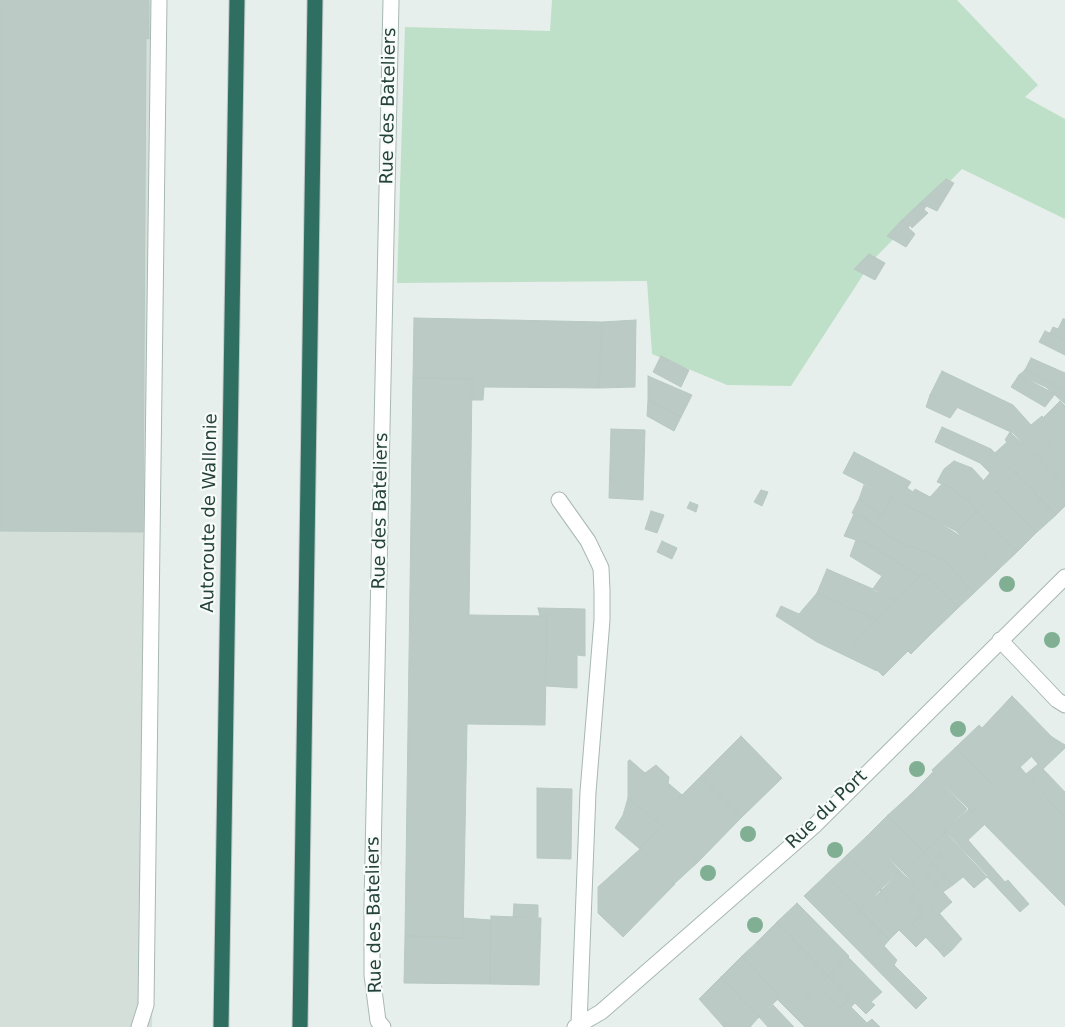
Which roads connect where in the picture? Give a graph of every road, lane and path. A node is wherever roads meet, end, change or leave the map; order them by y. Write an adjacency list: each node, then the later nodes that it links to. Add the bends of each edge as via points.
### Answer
1 (159, 0): 11 (street, via 146,1005)
2 (237, 0): 12 (highway, Autoroute de Wallonie)
3 (315, 0): 13 (highway)
4 (391, 0): 9 (street, Rue des Bateliers, via 372,904 372,975)
5 (559, 500): 10 (street, via 588,541 601,568 602,583)
6 (1065, 578): 7 (street, Rue du Port)
7 (1000, 640): 8 (street); 10 (street, Rue du Port, via 815,825 601,1012)
8 (1065, 705)
9 (381, 1024)
10 (577, 1026)
11 (139, 1027)
12 (221, 1027)
13 (300, 1027)

